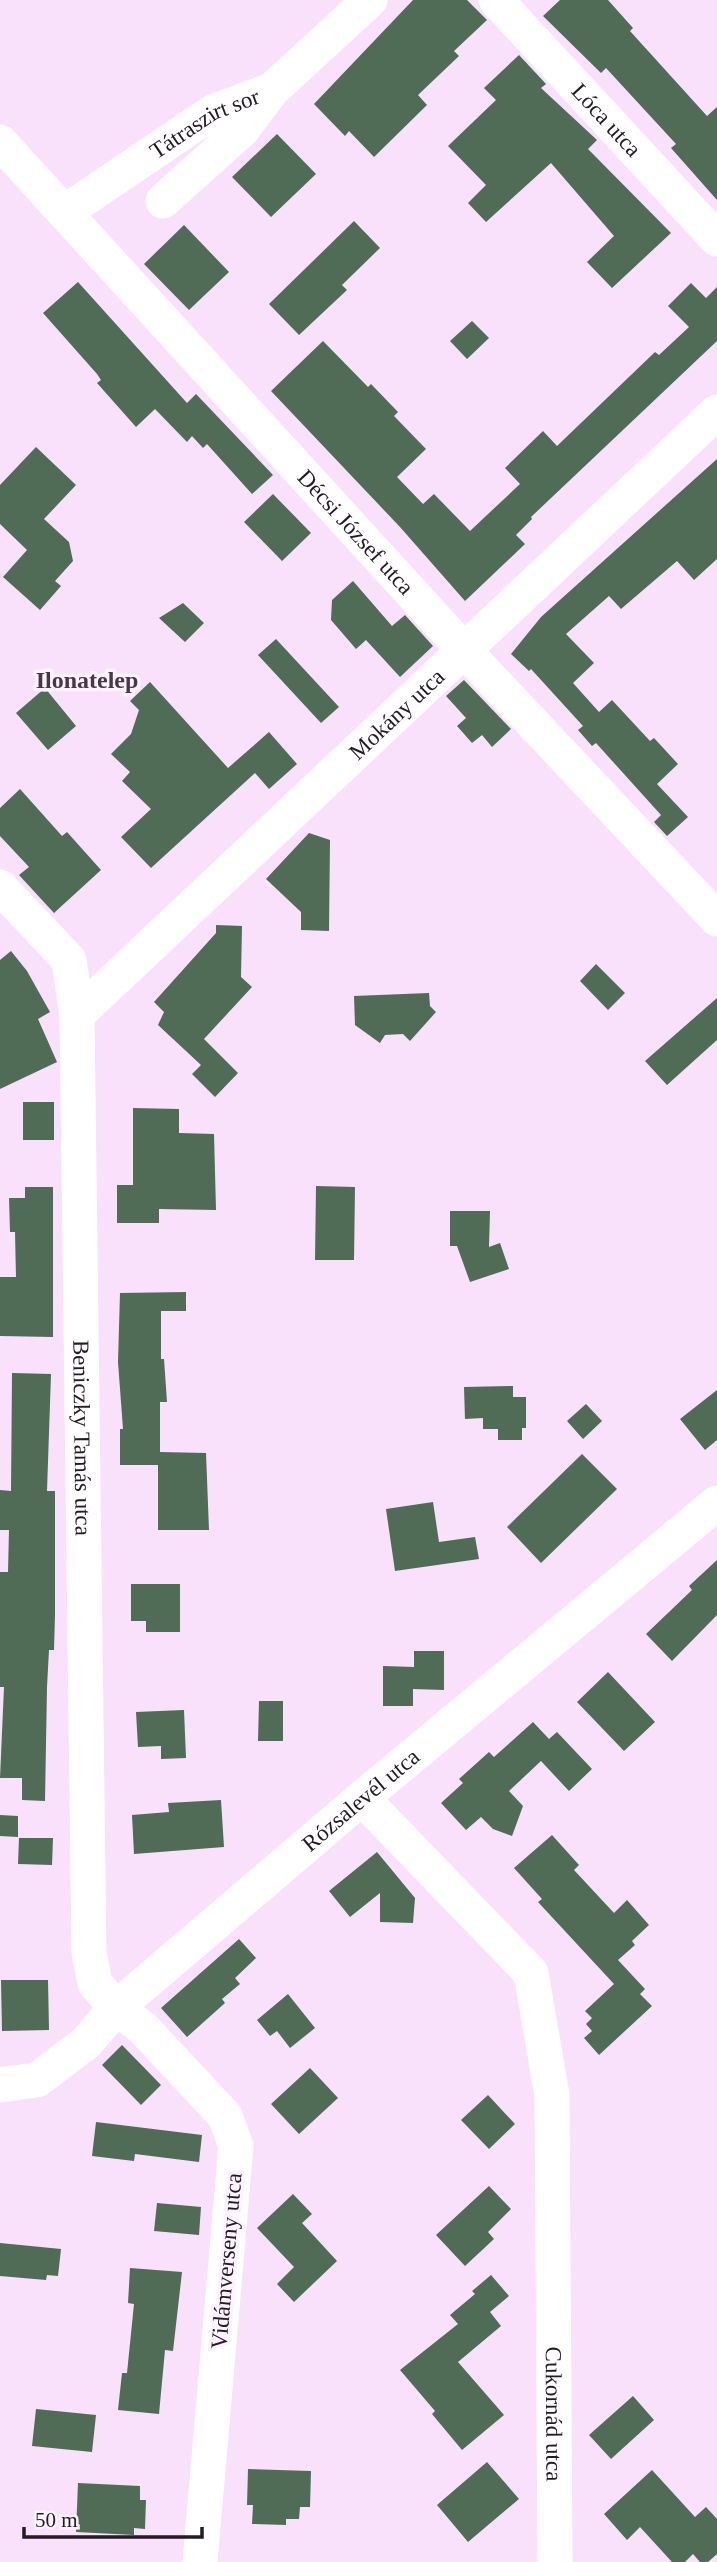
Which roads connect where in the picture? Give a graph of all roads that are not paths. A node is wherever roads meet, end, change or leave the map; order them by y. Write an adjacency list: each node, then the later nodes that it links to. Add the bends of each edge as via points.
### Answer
1 (370, 0): 3 (street, Tátraszirt sor)
2 (496, 0): 7 (street, Lóca utca)
3 (272, 90): 5 (street, via 242,130); 6 (street, Tátraszirt sor, via 213,112)
4 (0, 142): 6 (street, Décsi József utca)
5 (163, 201)
6 (65, 212): 9 (street, Décsi József utca)
7 (717, 239)
8 (717, 412): 9 (street, Mokány utca)
9 (463, 649): 11 (street, Décsi József utca); 12 (street, Mokány utca)
10 (0, 887): 12 (street, Beniczky Tamás utca, via 69,960)
11 (717, 919)
12 (77, 1015): 15 (street, Beniczky Tamás utca, via 89,1952 95,1983)
13 (717, 1503): 14 (street, Rózsalevél utca)
14 (362, 1798): 15 (street, Rózsalevél utca); 18 (street, Cukornád utca, via 531,1973 552,2095)
15 (116, 2008): 16 (street, Rózsalevél utca, via 86,2043 37,2080); 17 (street, Vidámverseny utca, via 143,2028 225,2116 236,2146)
16 (0, 2085)
17 (200, 2562)
18 (555, 2562)

